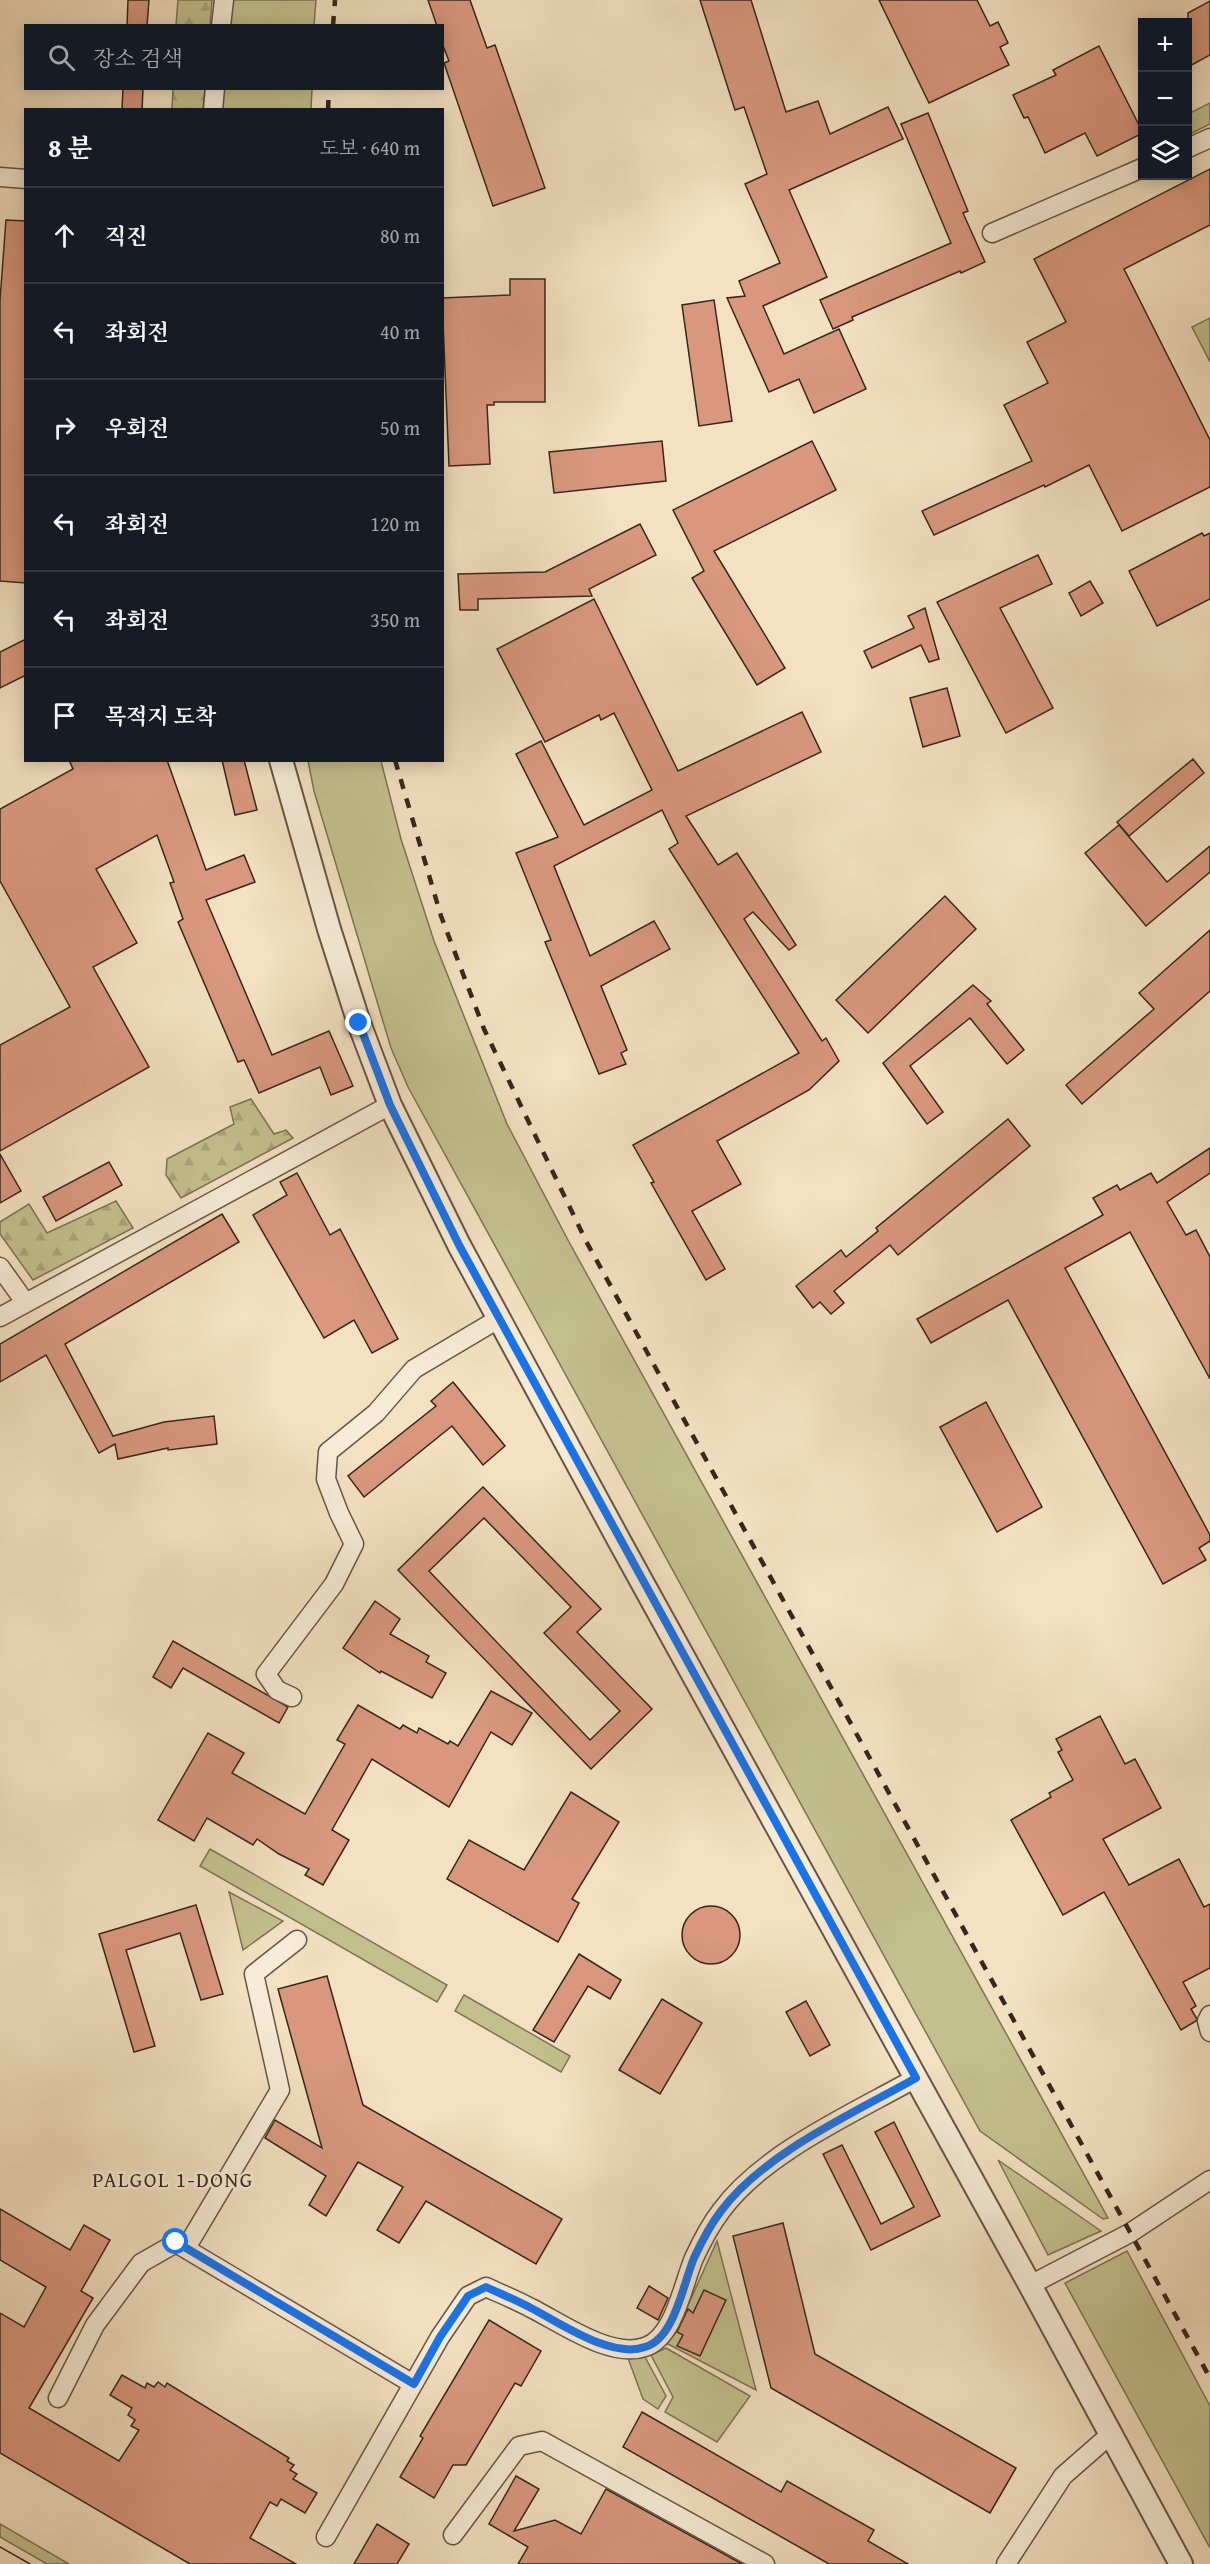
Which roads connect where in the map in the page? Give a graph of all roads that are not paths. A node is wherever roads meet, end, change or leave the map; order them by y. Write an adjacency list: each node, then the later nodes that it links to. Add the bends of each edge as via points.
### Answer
1 (224, 0): 2 (street)
2 (221, 24)
3 (215, 90): 4 (street)
4 (213, 108)
5 (1210, 138): 6 (street)
6 (1192, 146)
7 (1138, 170): 10 (street)
8 (0, 177): 9 (street)
9 (24, 179)
10 (992, 233)
11 (281, 762): 12 (street, via 328,929)
12 (390, 1105): 14 (street); 16 (street)
13 (0, 1267): 14 (street)
14 (25, 1302): 15 (street)
15 (0, 1317)
16 (500, 1318): 17 (street, via 414,1369 376,1413 328,1452 326,1479 354,1544 334,1584 266,1674 278,1690); 21 (street)
17 (292, 1697)
18 (297, 1940): 23 (street, via 254,1974 280,2090)
19 (1210, 2015): 20 (street)
20 (1210, 2032)
21 (916, 2078): 24 (street); 25 (street, via 809,2138 753,2176 721,2211 695,2257 668,2327 646,2347 608,2346 486,2287 468,2296)
22 (1210, 2180): 24 (street, via 1130,2233)
23 (186, 2248): 25 (street); 26 (street, via 176,2242 141,2263 95,2325)
24 (1030, 2284): 27 (street)
25 (414, 2384): 29 (street)
26 (58, 2398)
27 (1111, 2434): 31 (street, via 1063,2476); 32 (street)
28 (453, 2535): 30 (street, via 519,2446 542,2441)
29 (326, 2537)
30 (765, 2564)
31 (1006, 2564)
32 (1181, 2564)

